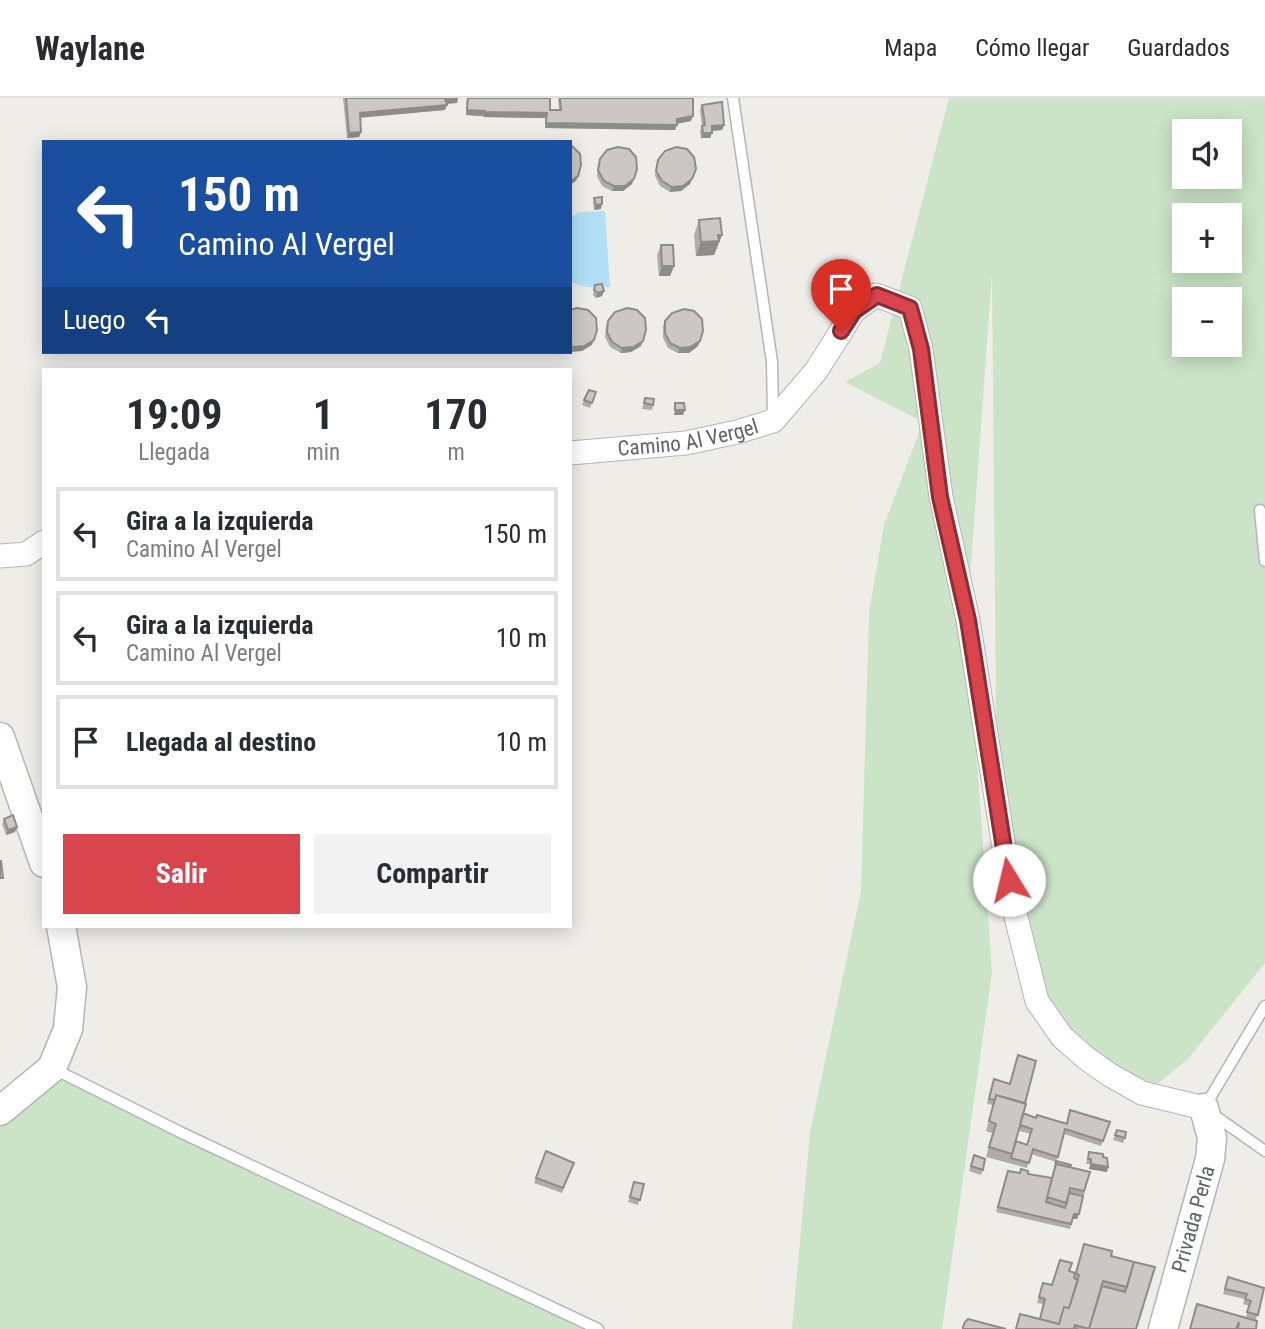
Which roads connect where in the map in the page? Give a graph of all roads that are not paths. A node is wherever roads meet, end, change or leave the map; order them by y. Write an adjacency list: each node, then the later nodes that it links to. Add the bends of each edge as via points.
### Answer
1 (733, 98): 2 (lane, via 772,362)
2 (774, 421): 3 (street, Camino Al Vergel, via 686,443); 13 (street, Camino Al Vergel, via 816,371 854,311 877,295 910,308 921,349 940,497 968,620 1013,905 1037,1001 1062,1037 1110,1075 1142,1093)
3 (572, 453)
4 (1260, 510): 7 (lane)
5 (42, 543): 6 (street, via 26,554)
6 (0, 556)
7 (1265, 561)
8 (0, 737): 9 (street)
9 (42, 857)
10 (61, 928): 12 (street, via 72,986 68,1029)
11 (1265, 1006): 13 (lane)
12 (52, 1068): 14 (street); 16 (lane)
13 (1204, 1108): 15 (lane); 17 (street, Privada Perla, via 1212,1138 1210,1159)
14 (0, 1111)
15 (1265, 1151)
16 (598, 1329)
17 (1163, 1329)

